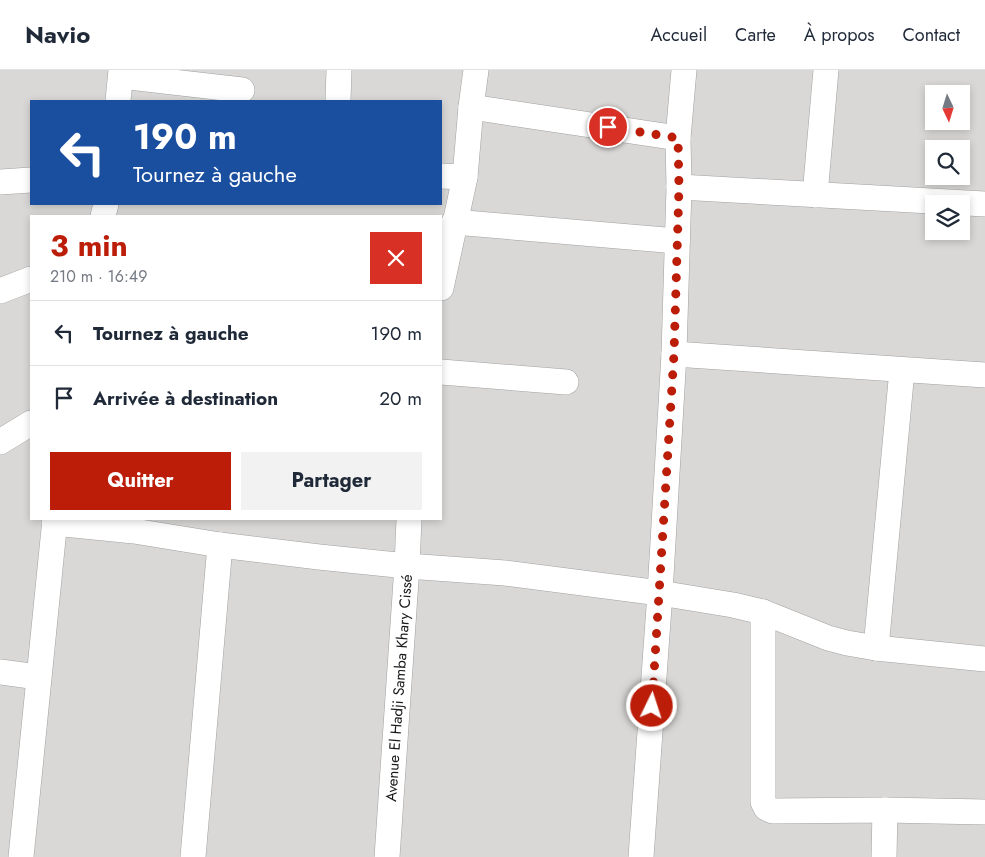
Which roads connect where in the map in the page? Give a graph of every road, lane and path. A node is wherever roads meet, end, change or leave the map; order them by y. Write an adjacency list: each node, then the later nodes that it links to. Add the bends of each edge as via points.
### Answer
1 (339, 70): 8 (street)
2 (476, 70): 9 (street)
3 (684, 70): 10 (street)
4 (826, 70): 15 (street)
5 (121, 73): 6 (street); 7 (street)
6 (242, 90)
7 (118, 100)
8 (338, 100)
9 (471, 107): 10 (street); 11 (street)
10 (678, 138): 14 (street)
11 (453, 176): 17 (street)
12 (30, 180): 13 (street)
13 (0, 182)
14 (679, 187): 15 (street); 18 (street)
15 (815, 195): 16 (street)
16 (985, 204)
17 (454, 222): 18 (street); 20 (street)
18 (677, 241): 22 (street)
19 (30, 279): 21 (street)
20 (442, 283)
21 (0, 291)
22 (674, 354): 23 (street); 34 (street)
23 (902, 370): 25 (street); 36 (street)
24 (442, 372): 26 (street)
25 (985, 375)
26 (566, 382)
27 (30, 424): 28 (street)
28 (0, 442)
29 (409, 520): 33 (street, Avenue El Hadji Samba Khary Cissé)
30 (54, 521): 31 (street); 39 (street)
31 (134, 525): 32 (street)
32 (220, 545): 33 (street); 43 (street)
33 (407, 566): 34 (street, via 523,575); 44 (street, Avenue El Hadji Samba Khary Cissé)
34 (660, 593): 35 (street); 45 (street)
35 (763, 612): 36 (street, via 828,638); 40 (street, via 763,802 766,808 773,811)
36 (876, 648): 37 (street)
37 (985, 659)
38 (0, 672): 39 (street)
39 (38, 677): 42 (street)
40 (885, 810): 41 (street); 46 (street)
41 (985, 812)
42 (21, 857)
43 (193, 857)
44 (387, 857)
45 (641, 857)
46 (884, 857)

